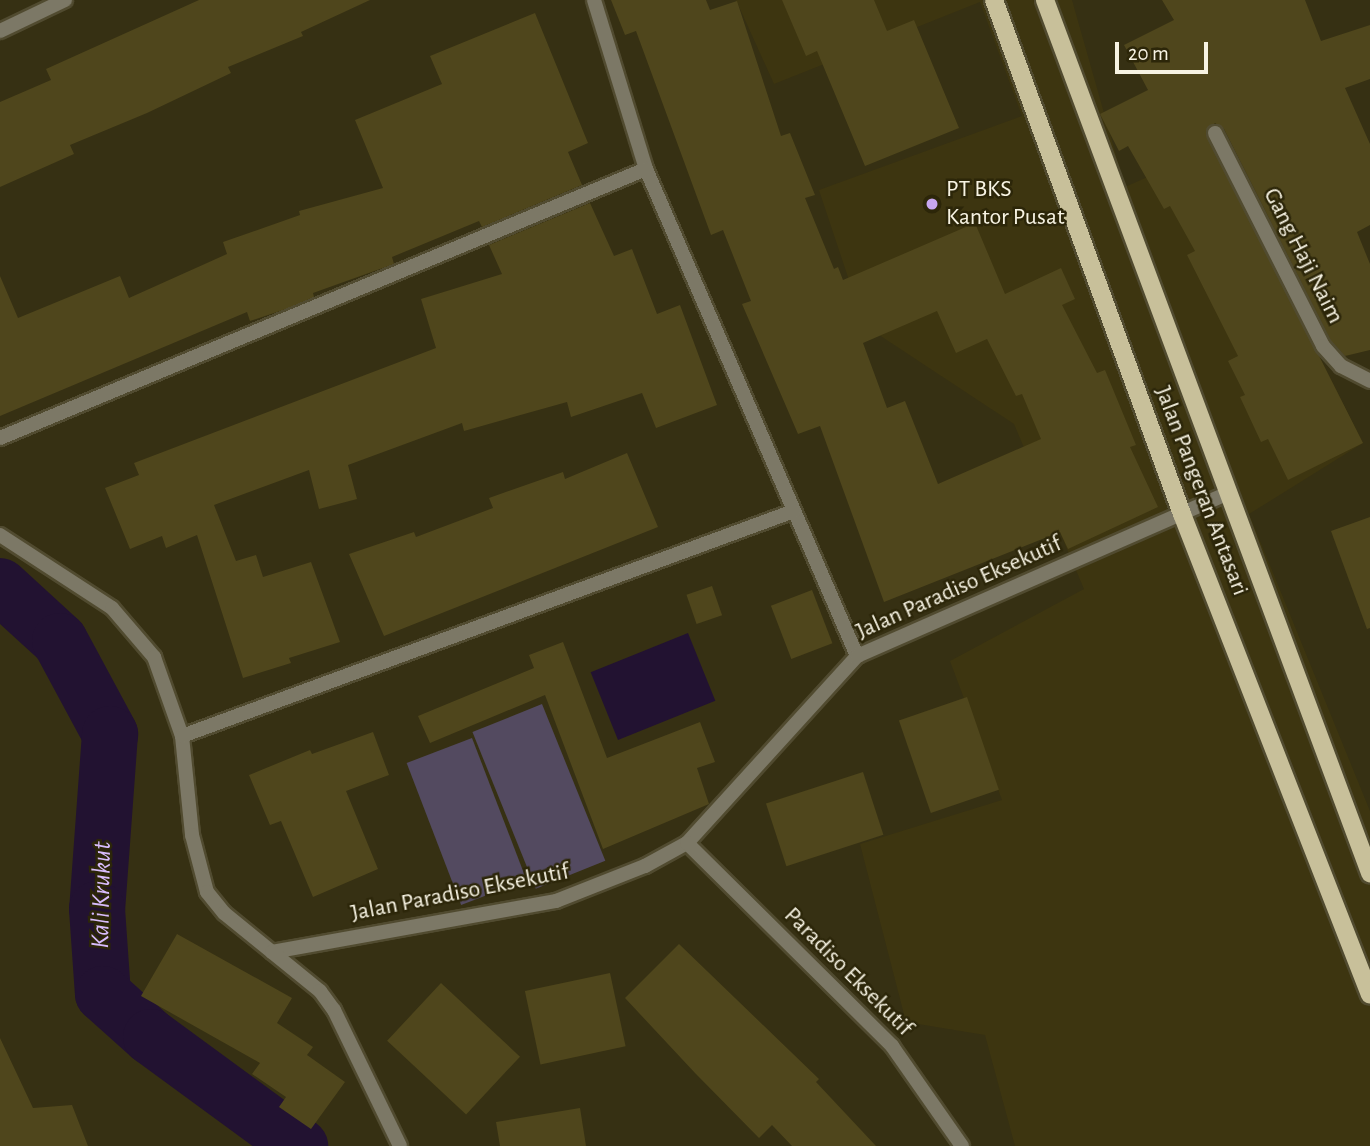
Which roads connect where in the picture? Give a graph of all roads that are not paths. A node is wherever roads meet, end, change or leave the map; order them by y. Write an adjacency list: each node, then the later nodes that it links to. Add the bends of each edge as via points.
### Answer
1 (65, 0): 5 (street)
2 (594, 0): 7 (street)
3 (994, 0): 12 (main road, Jalan Pangeran Antasari)
4 (1045, 0): 10 (main road, Jalan Pangeran Antasari)
5 (0, 31)
6 (1215, 133): 8 (street, Gang Haji Naim, via 1323,346 1341,366)
7 (646, 169): 9 (street); 11 (street)
8 (1370, 381)
9 (0, 438)
10 (1229, 493): 12 (street, Jalan Paradiso Eksekutif); 17 (main road, Jalan Pangeran Antasari)
11 (794, 511): 14 (street); 15 (street)
12 (1182, 514): 14 (street, Jalan Paradiso Eksekutif); 19 (main road, Jalan Pangeran Antasari)
13 (0, 535): 15 (street, via 111,608 132,628 154,657)
14 (858, 656): 16 (street, Jalan Paradiso Eksekutif)
15 (182, 736): 18 (street, via 191,835 207,892 224,913)
16 (687, 843): 18 (street, Jalan Paradiso Eksekutif, via 598,888 556,901); 21 (street, Paradiso Eksekutif, via 892,1046)
17 (1370, 873)
18 (272, 952): 20 (street, via 320,991 334,1010)
19 (1370, 995)
20 (400, 1146)
21 (962, 1146)

